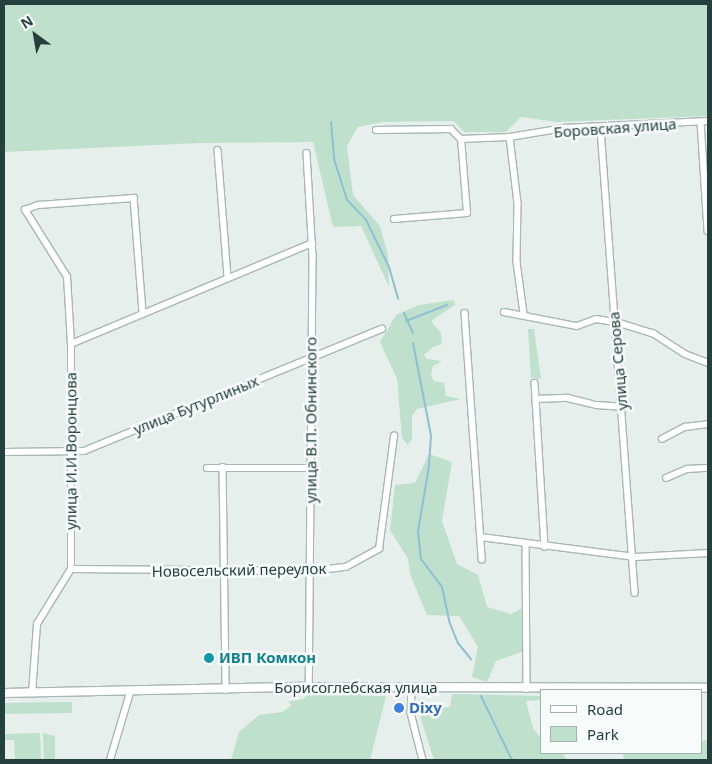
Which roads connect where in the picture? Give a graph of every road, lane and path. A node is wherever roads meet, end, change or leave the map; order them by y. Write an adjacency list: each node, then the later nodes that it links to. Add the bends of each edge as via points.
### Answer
1 (708, 121): 2 (street, Боровская улица)
2 (701, 122): 3 (street, Боровская улица); 10 (street)
3 (601, 129): 5 (street, Боровская улица, via 564,128); 17 (street, улица Серова)
4 (376, 130): 6 (street, Боровская улица, via 451,129)
5 (510, 137): 6 (street, Боровская улица); 16 (street, via 518,203 517,262)
6 (461, 139): 9 (street, via 467,214)
7 (218, 150): 12 (street)
8 (307, 153): 11 (street, улица В.П. Обнинского)
9 (394, 219)
10 (708, 231)
11 (312, 243): 12 (street); 20 (street, улица В.П. Обнинского)
12 (228, 277): 14 (street)
13 (504, 312): 16 (street)
14 (143, 313): 19 (street); 19 (street, улица И.И.Воронцова, via 134,198 38,205 25,210 67,277)
15 (465, 313): 35 (street)
16 (524, 314): 17 (street, via 577,326 596,319)
17 (616, 322): 21 (street, via 653,333 686,354); 24 (street, улица Серова)
18 (382, 329): 20 (street, улица Бутурлиных)
19 (71, 344): 29 (street, улица И.И.Воронцова)
20 (311, 359): 29 (street, улица Бутурлиных, via 84,451); 32 (street, улица В.П. Обнинского)
21 (708, 363)
22 (535, 383): 23 (street)
23 (536, 399): 24 (street, via 568,398); 37 (street)
24 (622, 407): 39 (street, улица Серова)
25 (708, 424): 27 (street, via 685,427)
26 (394, 436): 43 (street, Новосельский переулок, via 379,549 346,567)
27 (662, 438)
28 (4, 452): 29 (street, улица Бутурлиных)
29 (70, 453): 41 (street, улица И.И.Воронцова)
30 (223, 467): 31 (street); 32 (street); 42 (street)
31 (207, 468)
32 (310, 468): 43 (street, улица В.П. Обнинского)
33 (708, 468): 34 (street, via 687,468)
34 (666, 478)
35 (482, 537): 36 (street); 40 (street)
36 (526, 543): 37 (street); 50 (street)
37 (545, 547): 39 (street)
38 (708, 553): 39 (street)
39 (634, 557): 44 (street, улица Серова)
40 (482, 558)
41 (71, 569): 42 (street, Новосельский переулок); 54 (street, via 37,624)
42 (224, 571): 43 (street, Новосельский переулок); 49 (street)
43 (312, 572): 45 (street, улица В.П. Обнинского)
44 (635, 593)
45 (309, 688): 46 (street, Борисоглебская улица); 49 (street, Борисоглебская улица)
46 (412, 688): 50 (street, Борисоглебская улица); 56 (street, via 411,713)
47 (708, 688): 48 (street, Борисоглебская улица)
48 (618, 689)
49 (226, 690): 53 (street, Борисоглебская улица)
50 (527, 690): 51 (street, Борисоглебская улица)
51 (540, 690)
52 (4, 693): 54 (street, Борисоглебская улица)
53 (130, 693): 54 (street, Борисоглебская улица); 55 (street)
54 (32, 694)
55 (110, 760)
56 (423, 760)

